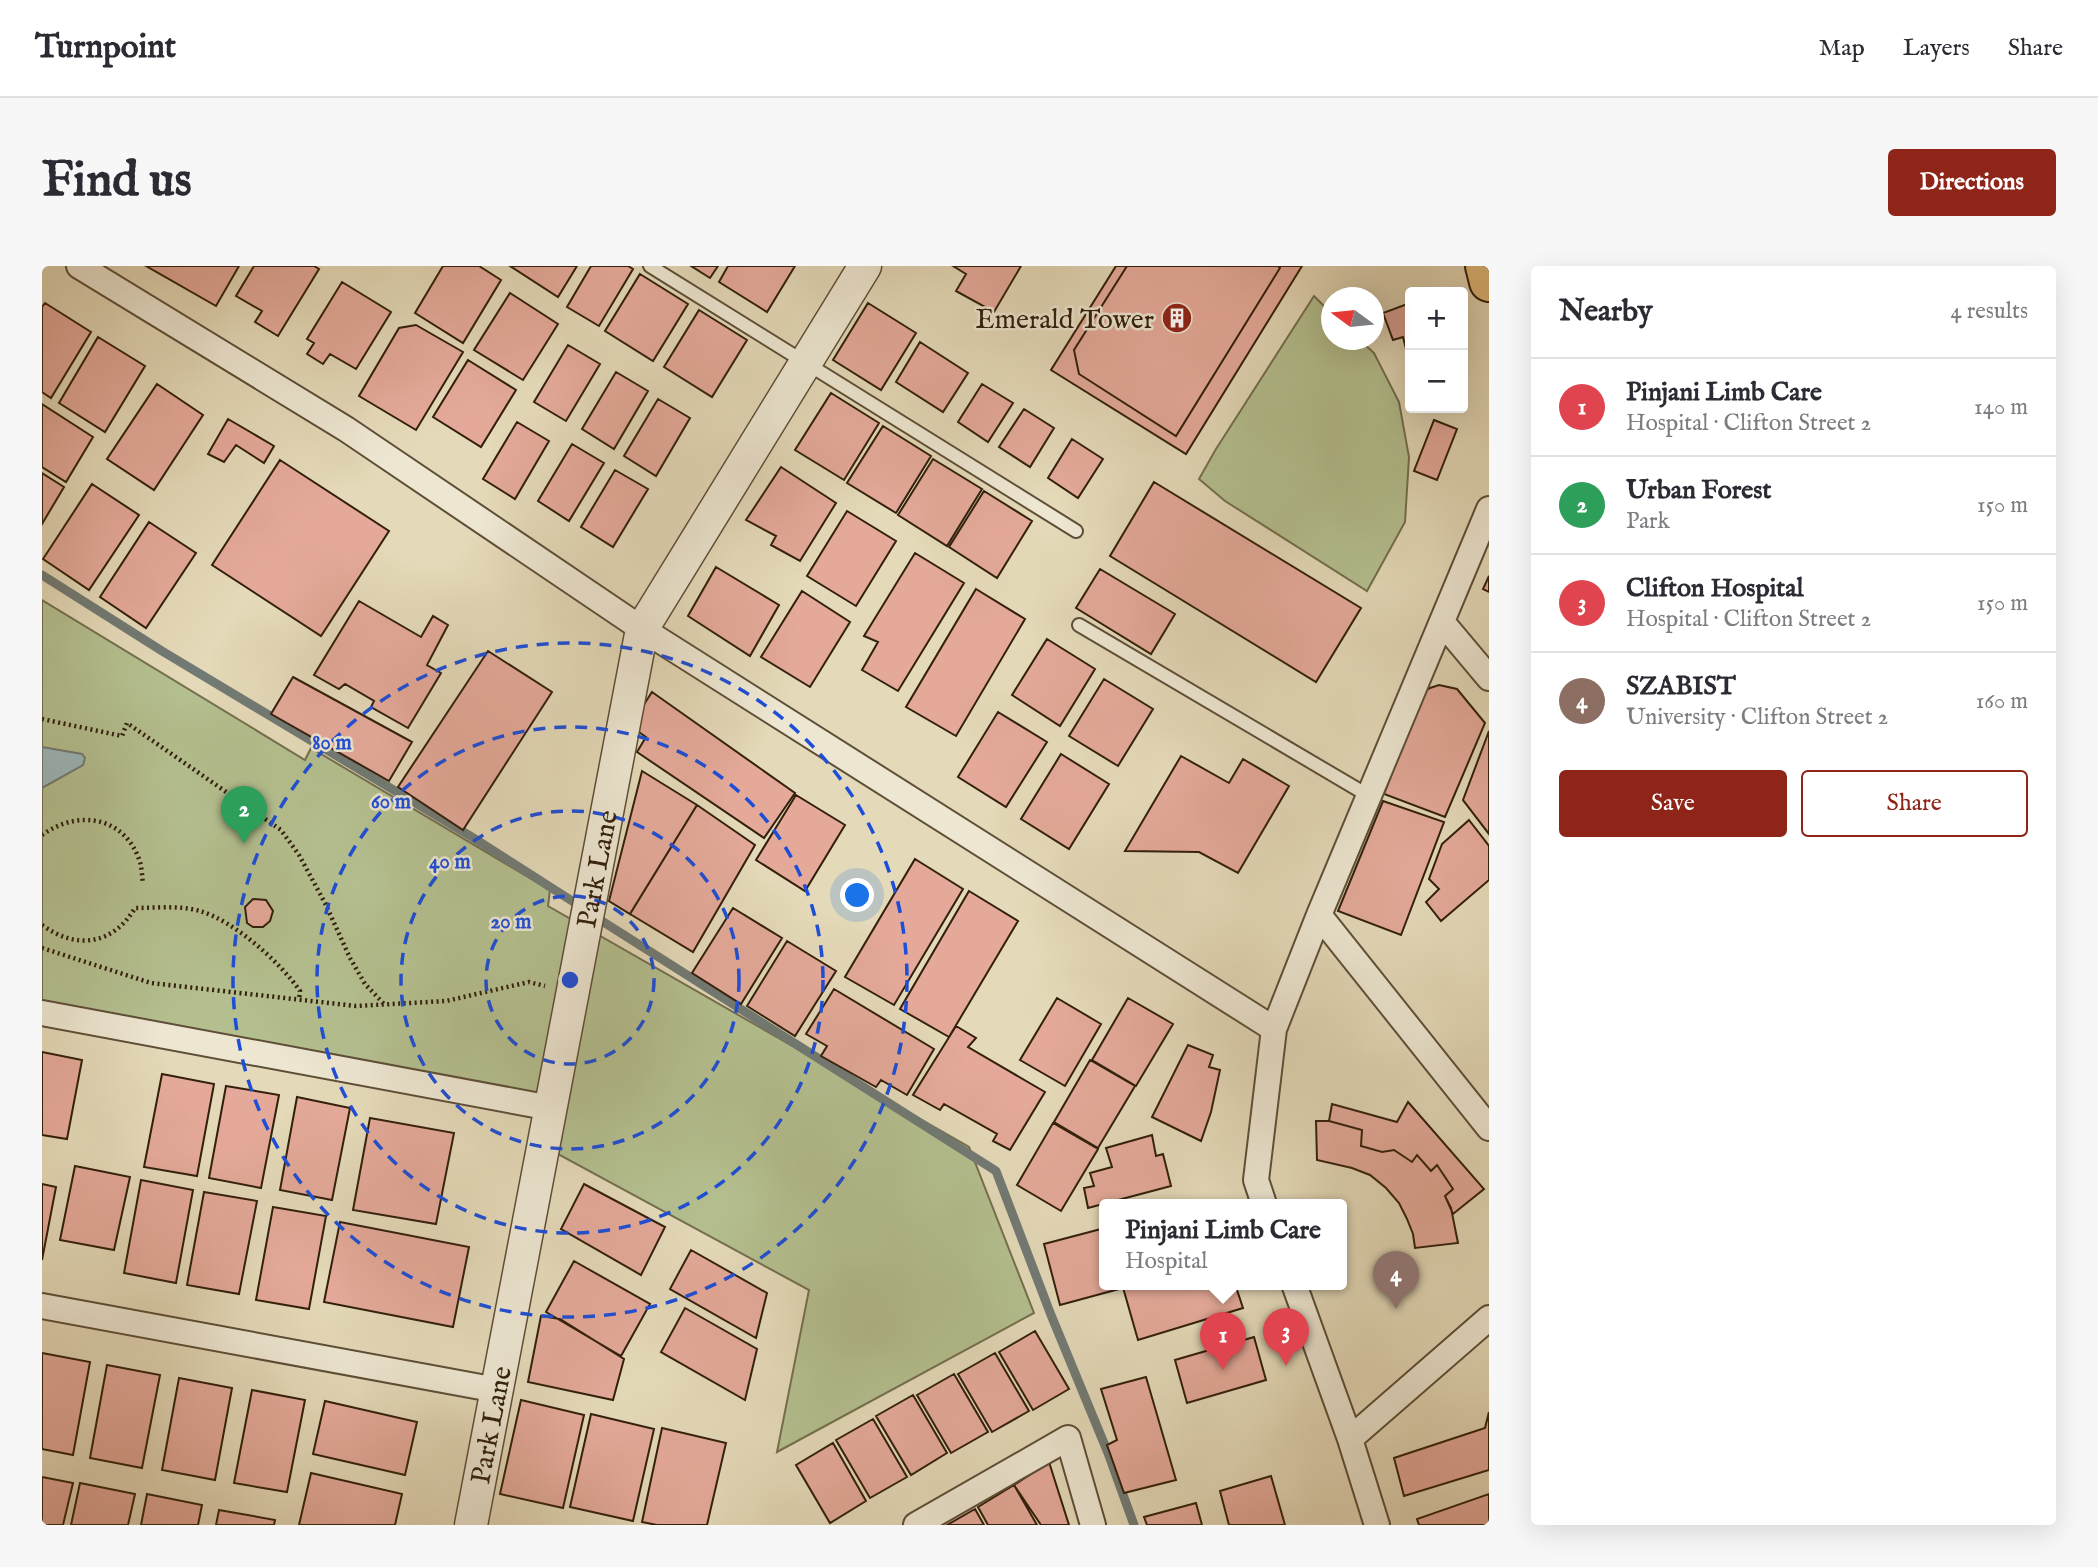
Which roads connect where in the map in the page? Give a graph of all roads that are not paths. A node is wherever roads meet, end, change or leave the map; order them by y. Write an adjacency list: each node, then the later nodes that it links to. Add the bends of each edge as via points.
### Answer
1 (79, 266): 11 (street, via 346,429)
2 (650, 266): 6 (lane)
3 (865, 266): 6 (street, Park Lane)
4 (1485, 266): 5 (main road)
5 (1489, 282)
6 (805, 364): 8 (lane); 11 (street, Park Lane)
7 (1489, 509): 9 (street)
8 (1076, 531)
9 (1442, 622): 12 (street); 13 (street)
10 (1079, 625): 13 (lane)
11 (642, 629): 16 (street); 17 (street, Park Lane)
12 (1489, 678)
13 (1369, 796): 14 (street)
14 (1319, 915): 16 (street); 18 (street)
15 (42, 1013): 17 (street)
16 (1274, 1029): 19 (street, via 1256,1180)
17 (551, 1108): 23 (street, Park Lane)
18 (1489, 1128)
19 (1262, 1199)
20 (1296, 1290): 24 (street)
21 (42, 1306): 23 (street)
22 (1489, 1318): 24 (street)
23 (497, 1390): 25 (street, Park Lane)
24 (1350, 1439): 28 (street)
25 (471, 1525)
26 (916, 1525): 27 (street, via 1068,1438)
27 (1093, 1525)
28 (1377, 1525)

